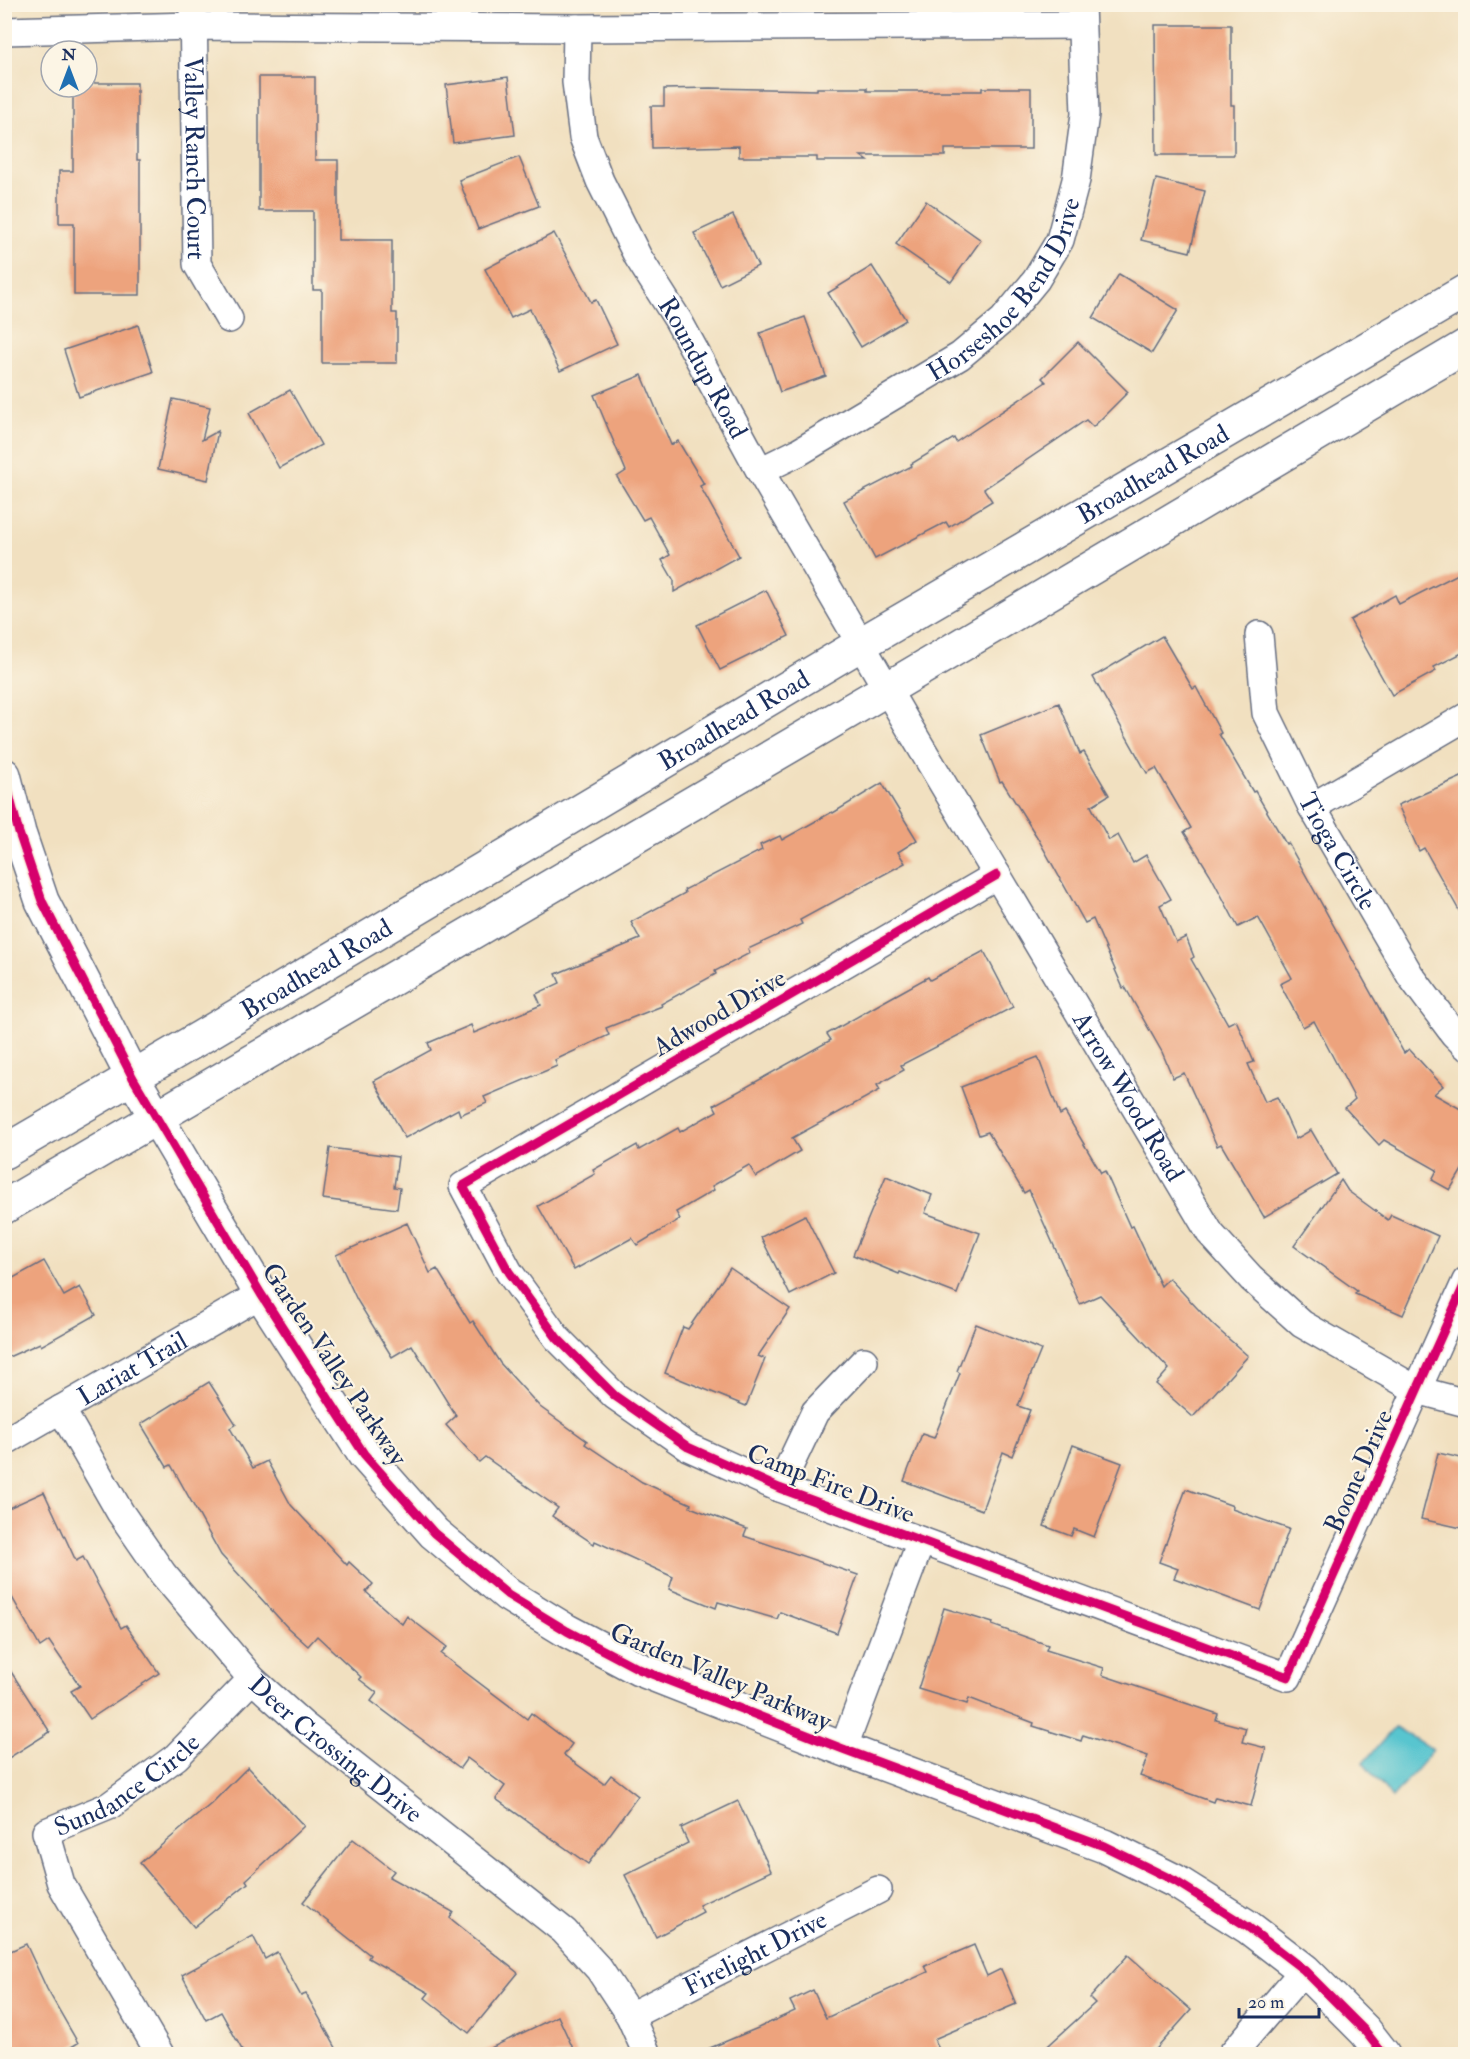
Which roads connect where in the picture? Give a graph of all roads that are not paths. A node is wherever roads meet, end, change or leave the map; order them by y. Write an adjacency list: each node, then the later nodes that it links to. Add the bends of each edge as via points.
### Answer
1 (193, 15): 3 (street); 4 (street); 6 (street, Valley Ranch Court, via 197,264)
2 (1081, 15): 3 (street); 8 (street, Horseshoe Bend Drive, via 1085,114 1076,180 1060,240 1036,280 1003,320 960,356)
3 (577, 28): 8 (street, Roundup Road, via 576,82 583,137 600,181 638,257 678,320)
4 (4, 31)
5 (1466, 291): 10 (street, Broadhead Road)
6 (229, 319)
7 (1466, 346): 11 (street, Broadhead Road)
8 (760, 471): 10 (street, Roundup Road)
9 (1259, 635): 14 (street, Tioga Circle, via 1266,713)
10 (861, 644): 11 (street, Roundup Road); 17 (street, Broadhead Road)
11 (887, 689): 15 (street, Arrow Wood Road); 18 (street, Broadhead Road)
12 (1466, 717): 14 (street)
13 (4, 775): 17 (street, Garden Valley Parkway, via 42,901)
14 (1312, 807): 16 (street, Tioga Circle, via 1410,975)
15 (997, 875): 20 (street, Adwood Drive); 25 (street, Arrow Wood Road, via 1210,1233 1251,1278 1302,1324)
16 (1466, 1047)
17 (133, 1078): 18 (street, Garden Valley Parkway); 19 (street, Broadhead Road)
18 (156, 1118): 21 (street, Broadhead Road); 23 (street, Garden Valley Parkway)
19 (4, 1152)
20 (463, 1186): 29 (street, Camp Fire Drive, via 509,1272 557,1338 615,1396 688,1447)
21 (4, 1207)
22 (1466, 1281): 25 (street, Boone Drive)
23 (261, 1294): 27 (street, Lariat Trail); 33 (street, Garden Valley Parkway, via 364,1454 434,1533 508,1595 639,1669)
24 (864, 1361): 29 (street, via 815,1412)
25 (1417, 1390): 26 (street, Arrow Wood Road); 31 (street, Boone Drive)
26 (1466, 1403)
27 (61, 1409): 28 (street, Lariat Trail); 32 (street, Deer Crossing Drive, via 120,1512 163,1574)
28 (4, 1442)
29 (779, 1488): 30 (street, Camp Fire Drive)
30 (921, 1541): 31 (street, Camp Fire Drive); 33 (street)
31 (1288, 1677)
32 (252, 1678): 36 (street, Deer Crossing Drive, via 302,1724 564,1931 599,1970); 37 (street, Sundance Circle, via 157,1771 109,1806 46,1832 61,1884)
33 (843, 1749): 35 (street, Garden Valley Parkway, via 1104,1846 1175,1881 1248,1927)
34 (878, 1890): 36 (street, Firelight Drive)
35 (1304, 1970): 39 (street); 40 (street, Garden Valley Parkway, via 1365,2031)
36 (630, 2016): 38 (street, Deer Crossing Drive)
37 (160, 2055)
38 (647, 2055)
39 (1232, 2055)
40 (1383, 2055)

